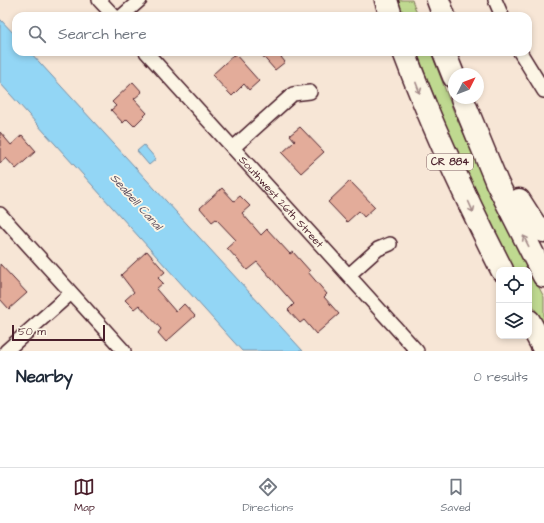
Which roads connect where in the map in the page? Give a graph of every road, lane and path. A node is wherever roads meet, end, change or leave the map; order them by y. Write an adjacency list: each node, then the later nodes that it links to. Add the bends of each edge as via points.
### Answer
1 (99, 0): 7 (street)
2 (140, 0): 8 (street)
3 (386, 0): 9 (highway)
4 (425, 0): 10 (highway)
5 (438, 0): 11 (highway)
6 (495, 0): 12 (street)
7 (110, 12)
8 (126, 12)
9 (390, 12)
10 (429, 12)
11 (442, 12)
12 (500, 12)
13 (150, 56): 24 (street, Southwest 26th Street)
14 (406, 56): 28 (highway, CR 884, one-way to 28, via 476,220)
15 (446, 56): 18 (highway)
16 (459, 56): 19 (highway)
17 (522, 56): 20 (street)
18 (450, 68)
19 (464, 68)
20 (544, 91)
21 (310, 92): 24 (street, via 293,94)
22 (465, 104): 30 (highway, CR 884, one-way to 22, via 501,191)
23 (478, 104): 26 (highway, via 517,196 535,225)
24 (233, 148): 29 (street, Southwest 26th Street)
25 (0, 214): 31 (street)
26 (544, 231)
27 (390, 244): 29 (street, via 378,249)
28 (500, 267)
29 (349, 275): 37 (street, Southwest 26th Street)
30 (544, 276)
31 (71, 292): 35 (street); 36 (street)
32 (532, 327): 34 (highway)
33 (525, 339): 38 (highway)
34 (544, 349)
35 (6, 351)
36 (124, 351)
37 (418, 351)
38 (532, 351)

